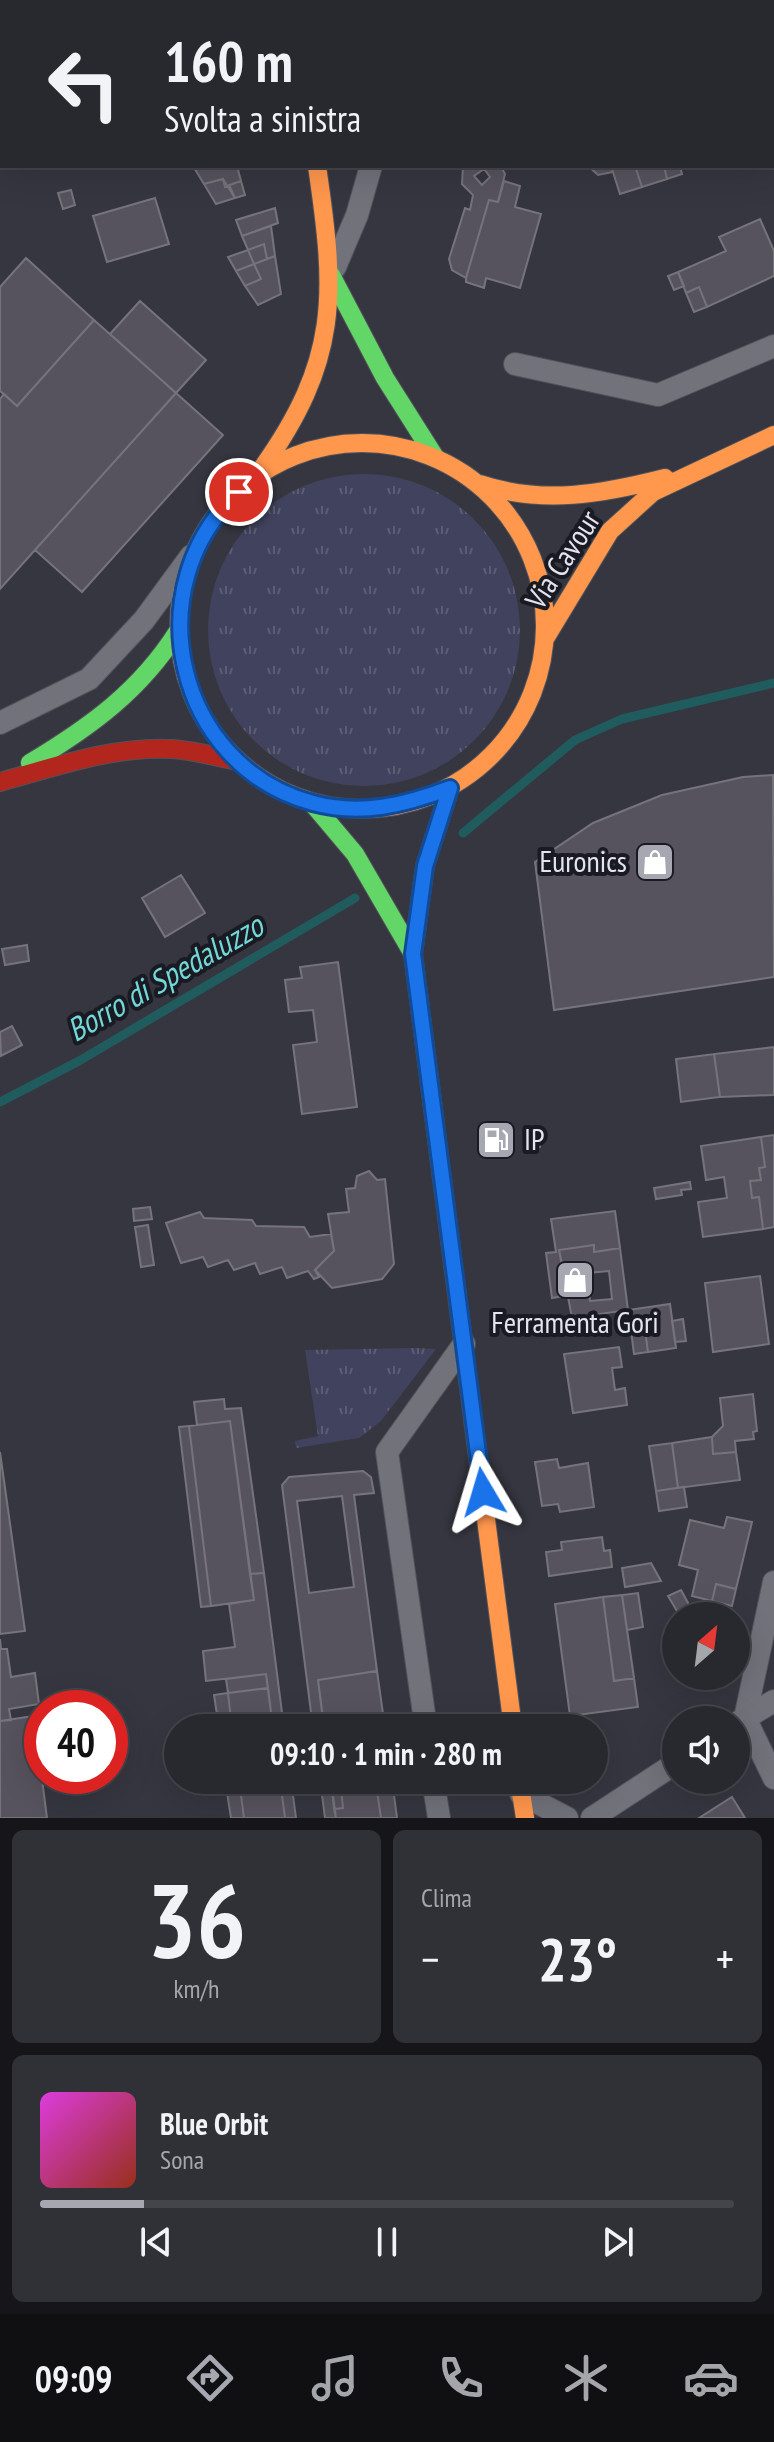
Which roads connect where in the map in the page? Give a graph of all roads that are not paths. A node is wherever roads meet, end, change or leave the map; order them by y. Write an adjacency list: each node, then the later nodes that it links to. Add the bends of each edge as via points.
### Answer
1 (317, 168): 3 (main road)
2 (370, 168): 3 (street)
3 (331, 275): 7 (main road, via 385,378); 9 (main road, via 317,369 302,408)
4 (774, 346): 5 (street, via 658,395)
5 (515, 364)
6 (774, 435): 8 (main road, Via Cavour)
7 (435, 457): 9 (main road, via 391,444 345,443 300,452); 10 (main road)
8 (709, 466): 10 (main road, Via Cavour, via 624,489 548,499 510,496); 13 (main road, Via Cavour, via 653,492 610,531)
9 (259, 473): 11 (main road, via 219,510)
10 (477, 482): 13 (main road, via 508,514 530,551 543,593)
11 (191, 556): 12 (main road); 14 (street, via 144,620 89,679)
12 (178, 631): 15 (main road, via 191,691 207,724); 16 (main road, via 159,666 101,721)
13 (546, 637): 17 (main road, via 538,683 518,725 487,761)
14 (0, 723)
15 (238, 761): 16 (main road, via 192,750 158,749); 18 (main road, via 273,786)
16 (0, 781)
17 (450, 788): 18 (main road, via 406,805 359,810); 19 (main road, via 425,866)
18 (312, 803): 19 (main road, via 355,854)
19 (413, 954): 20 (main road)
20 (464, 1344): 24 (street, via 387,1452); 25 (main road)
21 (774, 1582): 23 (street)
22 (774, 1701): 26 (street)
23 (744, 1706)
24 (424, 1714)
25 (511, 1714)
26 (750, 1715)
27 (750, 1738): 29 (street)
28 (662, 1772): 36 (street)
29 (774, 1778)
30 (435, 1794): 33 (street)
31 (521, 1794): 34 (main road)
32 (531, 1794): 35 (street)
33 (439, 1818)
34 (525, 1818)
35 (567, 1818)
36 (592, 1818)

